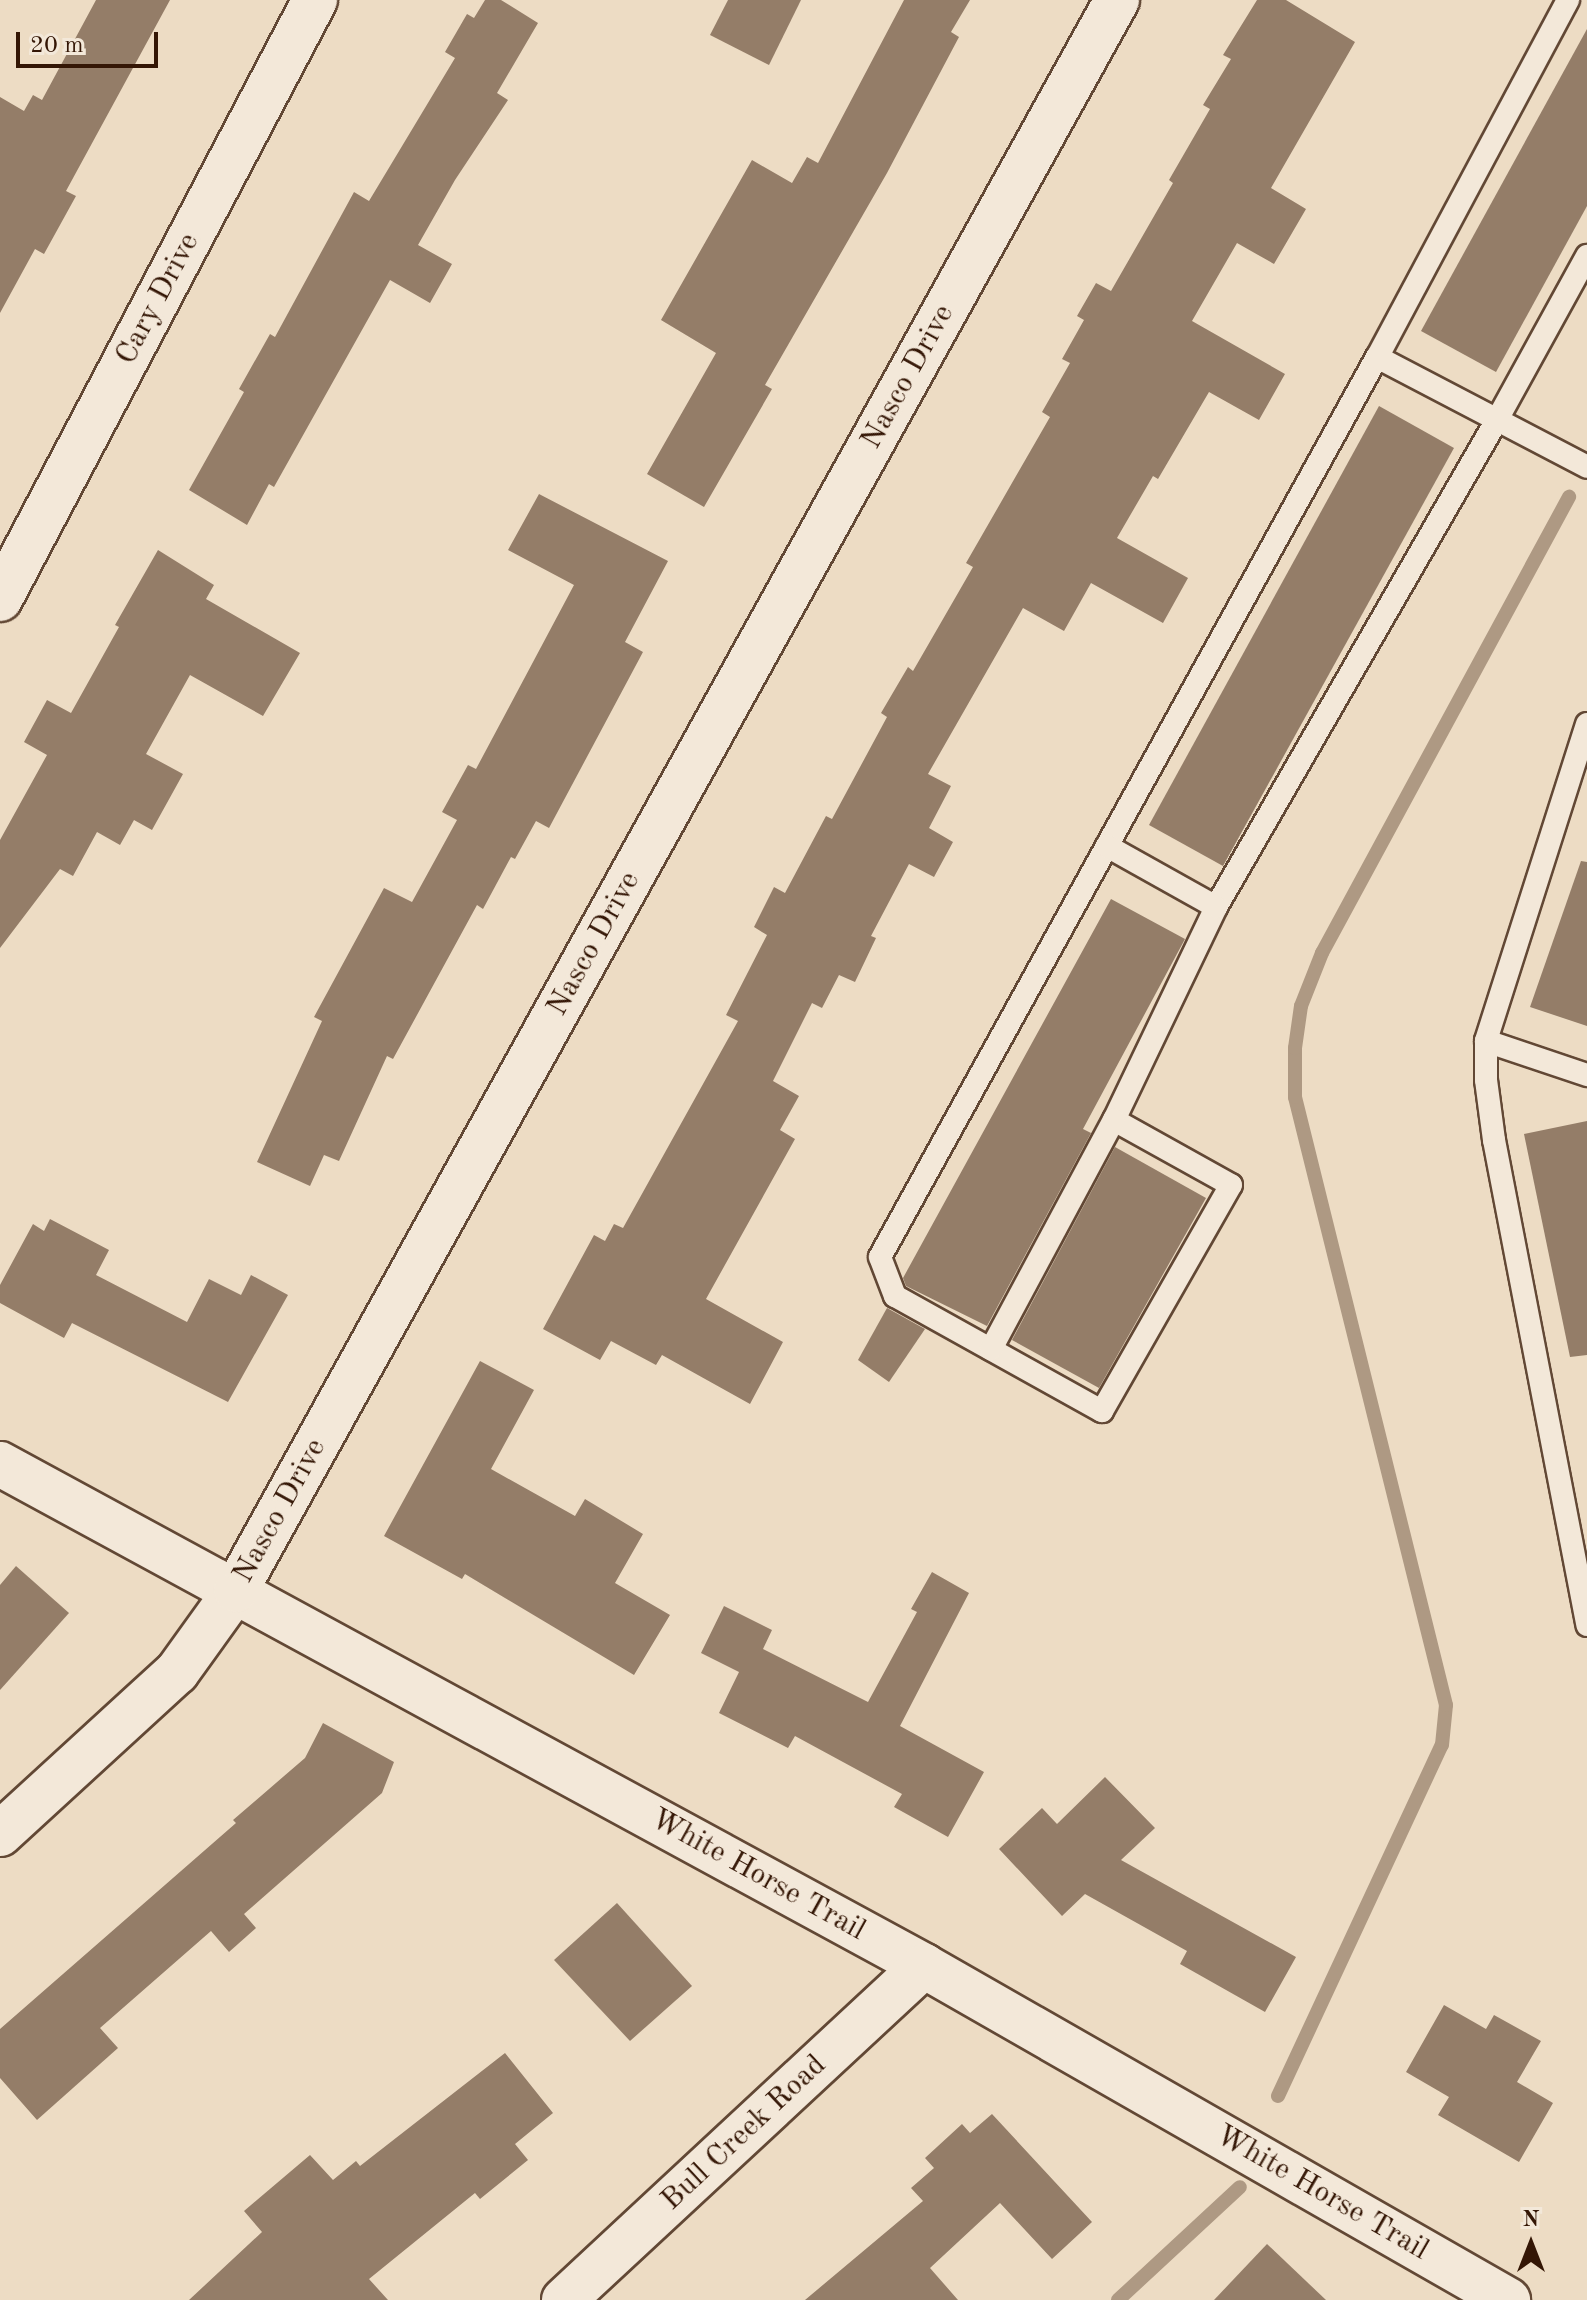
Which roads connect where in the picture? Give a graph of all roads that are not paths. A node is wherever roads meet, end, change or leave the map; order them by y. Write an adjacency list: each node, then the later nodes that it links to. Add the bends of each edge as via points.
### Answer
1 (315, 0): 8 (street, Cary Drive)
2 (1117, 0): 17 (street, Nasco Drive)
3 (1568, 0): 5 (lane)
4 (1587, 256): 6 (lane)
5 (1377, 357): 6 (lane); 10 (lane)
6 (1498, 418): 7 (lane); 11 (lane)
7 (1587, 467)
8 (0, 599)
9 (1587, 724): 12 (lane)
10 (1107, 846): 11 (lane); 15 (lane, via 880,1257 895,1296)
11 (1216, 907): 14 (lane)
12 (1486, 1041): 13 (lane); 18 (lane, via 1494,1140)
13 (1587, 1075)
14 (1114, 1120): 15 (lane); 15 (lane, via 1231,1185 1102,1411)
15 (991, 1349)
16 (0, 1464): 17 (street, White Horse Trail)
17 (236, 1590): 19 (street, Nasco Drive, via 177,1672); 20 (street, White Horse Trail)
18 (1587, 1625)
19 (0, 1834)
20 (924, 1966): 21 (street, Bull Creek Road); 22 (street, White Horse Trail)
21 (564, 2300)
22 (1508, 2300)

